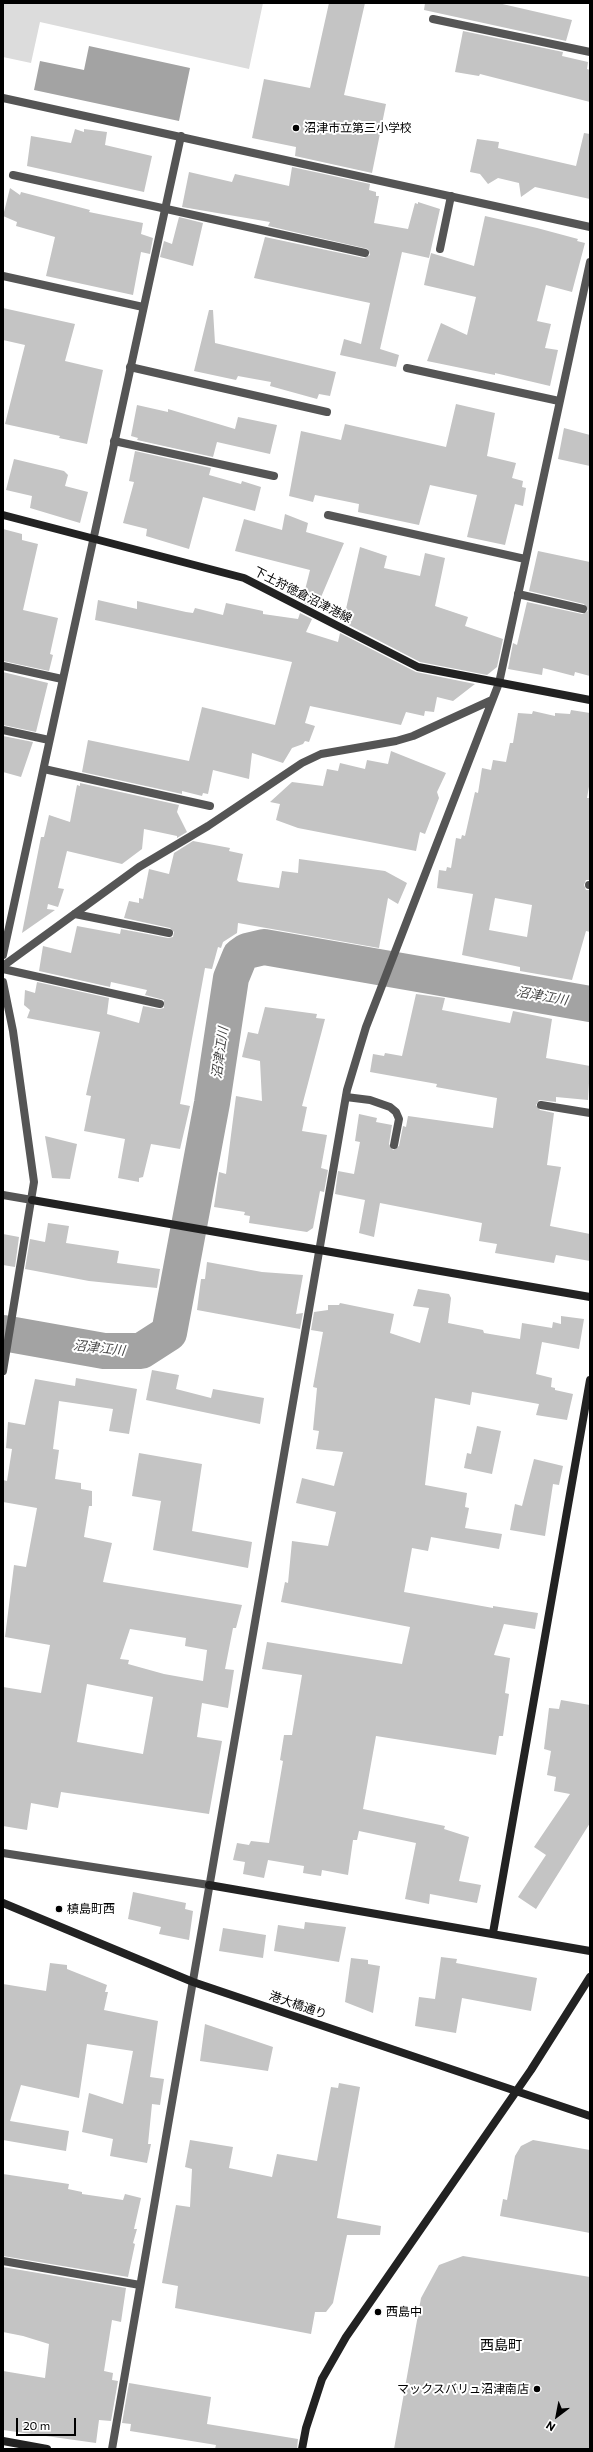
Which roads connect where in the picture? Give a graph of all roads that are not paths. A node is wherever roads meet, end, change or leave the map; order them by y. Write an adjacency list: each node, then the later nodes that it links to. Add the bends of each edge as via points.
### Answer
1 (433, 18): 2 (street)
2 (590, 52)
3 (3, 98): 4 (street)
4 (181, 136): 6 (street); 7 (street)
5 (13, 175): 7 (street)
6 (451, 196): 8 (street); 9 (street)
7 (165, 208): 10 (street); 13 (street)
8 (590, 227)
9 (440, 249)
10 (365, 253)
11 (590, 262): 16 (street)
12 (3, 276): 13 (street)
13 (143, 307): 14 (street)
14 (130, 367): 17 (street); 18 (street)
15 (407, 368): 16 (street)
16 (559, 401): 23 (street)
17 (327, 412)
18 (114, 441): 19 (street); 22 (street)
19 (274, 476)
20 (3, 515): 22 (street, 下土狩徳倉沼津港線)
21 (328, 515): 23 (street)
22 (93, 538): 27 (street); 28 (street, 下土狩徳倉沼津港線, via 244,578 418,667)
23 (525, 559): 24 (street)
24 (518, 594): 25 (street); 28 (street)
25 (583, 609)
26 (3, 666): 27 (street)
27 (62, 679): 32 (street)
28 (498, 683): 29 (street); 30 (street, 下土狩徳倉沼津港線)
29 (492, 700): 35 (street, via 432,728 396,741 334,751 312,758 208,826 139,867); 41 (street, via 366,1027)
30 (590, 700)
31 (3, 730): 32 (street)
32 (49, 740): 33 (street)
33 (44, 770): 34 (street); 37 (street)
34 (210, 806)
35 (75, 914): 36 (street); 38 (street)
36 (169, 933)
37 (3, 955)
38 (3, 968): 40 (street)
39 (3, 982): 46 (street, via 14,1031 33,1174)
40 (160, 1004)
41 (346, 1096): 44 (street, via 370,1100 390,1107 396,1112 399,1119); 47 (street)
42 (541, 1105): 43 (street)
43 (590, 1113)
44 (394, 1145)
45 (3, 1195): 46 (street)
46 (32, 1200): 47 (street); 49 (street)
47 (319, 1250): 48 (street); 52 (street)
48 (590, 1297)
49 (3, 1371)
50 (590, 1380): 54 (street)
51 (3, 1853): 52 (street)
52 (209, 1885): 54 (street); 57 (street)
53 (3, 1903): 57 (street, 港大橋通り)
54 (493, 1933): 55 (street)
55 (590, 1951)
56 (590, 1977): 58 (street)
57 (193, 1982): 58 (street, 港大橋通り); 61 (street)
58 (515, 2092): 59 (street, 港大橋通り); 65 (street, via 346,2337 322,2379)
59 (590, 2116)
60 (3, 2261): 61 (street)
61 (140, 2285): 64 (street)
62 (3, 2442): 63 (street)
63 (47, 2449)
64 (112, 2449)
65 (302, 2449)

